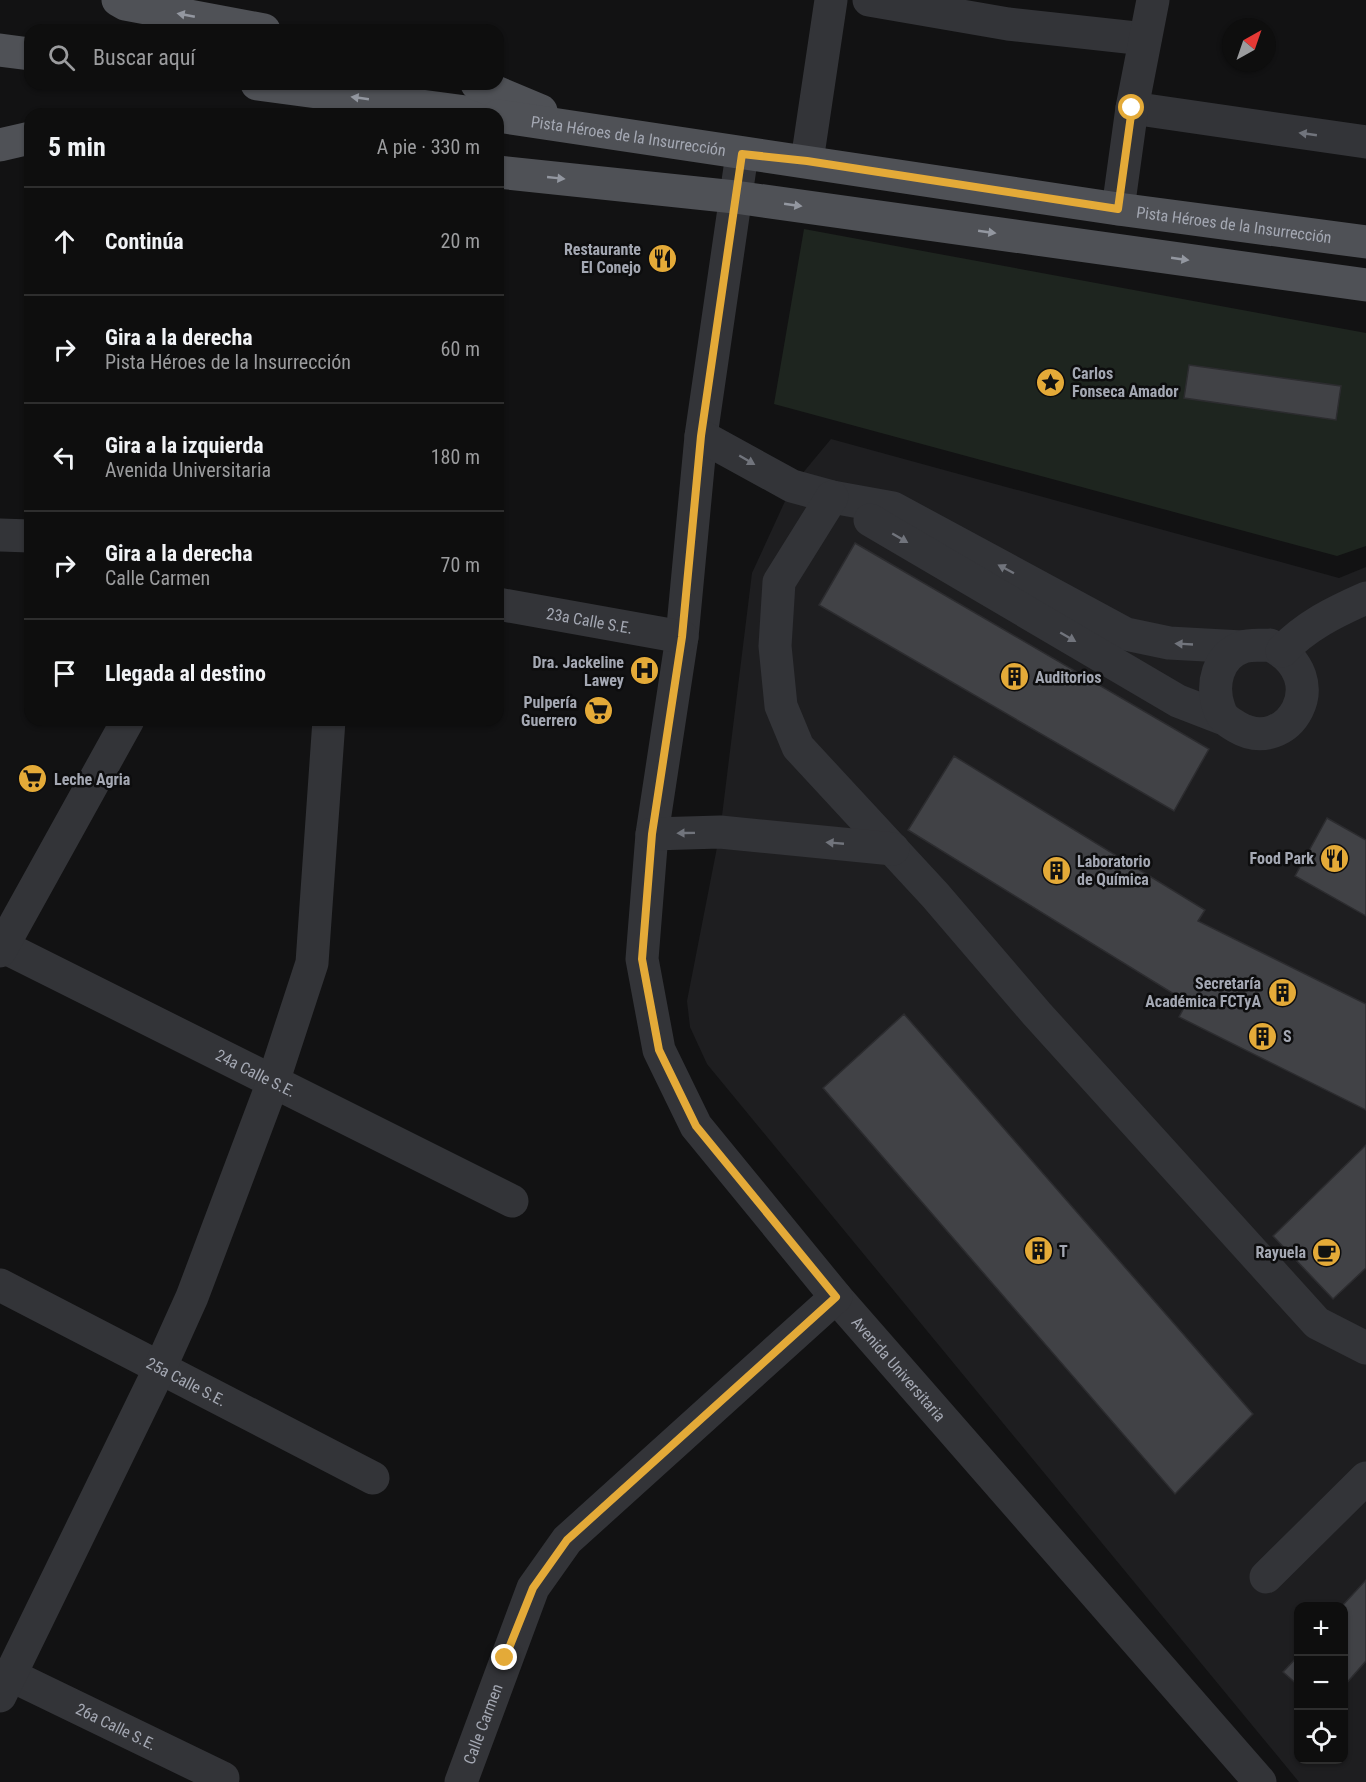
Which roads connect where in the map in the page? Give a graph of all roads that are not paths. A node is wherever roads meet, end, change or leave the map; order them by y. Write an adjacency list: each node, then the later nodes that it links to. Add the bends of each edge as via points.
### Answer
1 (118, 0): 5 (main road, one-way to 1)
2 (831, 0): 21 (street)
3 (869, 0): 6 (street, via 1008,24)
4 (1153, 0): 6 (street)
5 (232, 24)
6 (1145, 39): 12 (street)
7 (0, 50): 8 (main road)
8 (24, 53)
9 (302, 90): 11 (main road, one-way to 9)
10 (491, 90): 16 (main road)
11 (436, 108)
12 (1132, 108): 18 (street, one-way to 12); 24 (street)
13 (504, 117): 16 (main road, Pista Héroes de la Insurrección)
14 (0, 120): 15 (main road)
15 (24, 122)
16 (581, 128): 20 (main road, Pista Héroes de la Insurrección)
17 (24, 139): 19 (main road)
18 (1366, 142)
19 (0, 145)
20 (742, 154): 21 (main road, Pista Héroes de la Insurrección); 23 (street, Avenida Universitaria)
21 (807, 161): 24 (main road, Pista Héroes de la Insurrección)
22 (504, 173): 23 (main road, one-way to 23)
23 (735, 197): 26 (main road, one-way to 26); 27 (street, Avenida Universitaria)
24 (1118, 209): 25 (main road, Pista Héroes de la Insurrección)
25 (1366, 242)
26 (1366, 285)
27 (701, 436): 28 (street, one-way to 28, via 792,486); 33 (street, Avenida Universitaria)
28 (832, 497): 34 (street, one-way to 28, via 1169,643 1126,634 893,508); 36 (street, one-way to 36, via 1178,701); 40 (street, via 779,582 775,646 781,706 798,747)
29 (0, 535): 30 (street)
30 (24, 536)
31 (1366, 598): 35 (street, via 1330,614)
32 (504, 605): 33 (street, 23a Calle S.E.)
33 (682, 637): 39 (street, Avenida Universitaria)
34 (1242, 647): 35 (street, via 1270,645); 36 (street, via 1220,664 1213,692)
35 (1282, 651): 36 (street, via 1294,661 1304,687 1297,714 1275,732 1247,733)
36 (1222, 718)
37 (125, 726): 41 (street)
38 (329, 726): 42 (street, via 312,963)
39 (652, 834): 40 (street, one-way to 39, via 720,832); 45 (street, Avenida Universitaria, via 642,959 659,1050 696,1126)
40 (893, 849): 46 (street, via 1317,1323)
41 (1, 948): 42 (street, 24a Calle S.E.)
42 (273, 1082): 43 (street, 24a Calle S.E.); 47 (street, via 192,1298)
43 (512, 1201)
44 (0, 1285): 47 (street, 25a Calle S.E.)
45 (836, 1297): 53 (street, Avenida Universitaria); 54 (street, Calle Carmen, via 567,1540 533,1588)
46 (1366, 1348)
47 (160, 1368): 48 (street, 25a Calle S.E.); 51 (street)
48 (373, 1478)
49 (1366, 1478): 50 (street)
50 (1266, 1577)
51 (5, 1686): 52 (street, 26a Calle S.E.)
52 (223, 1778)
53 (1254, 1780)
54 (461, 1782)

